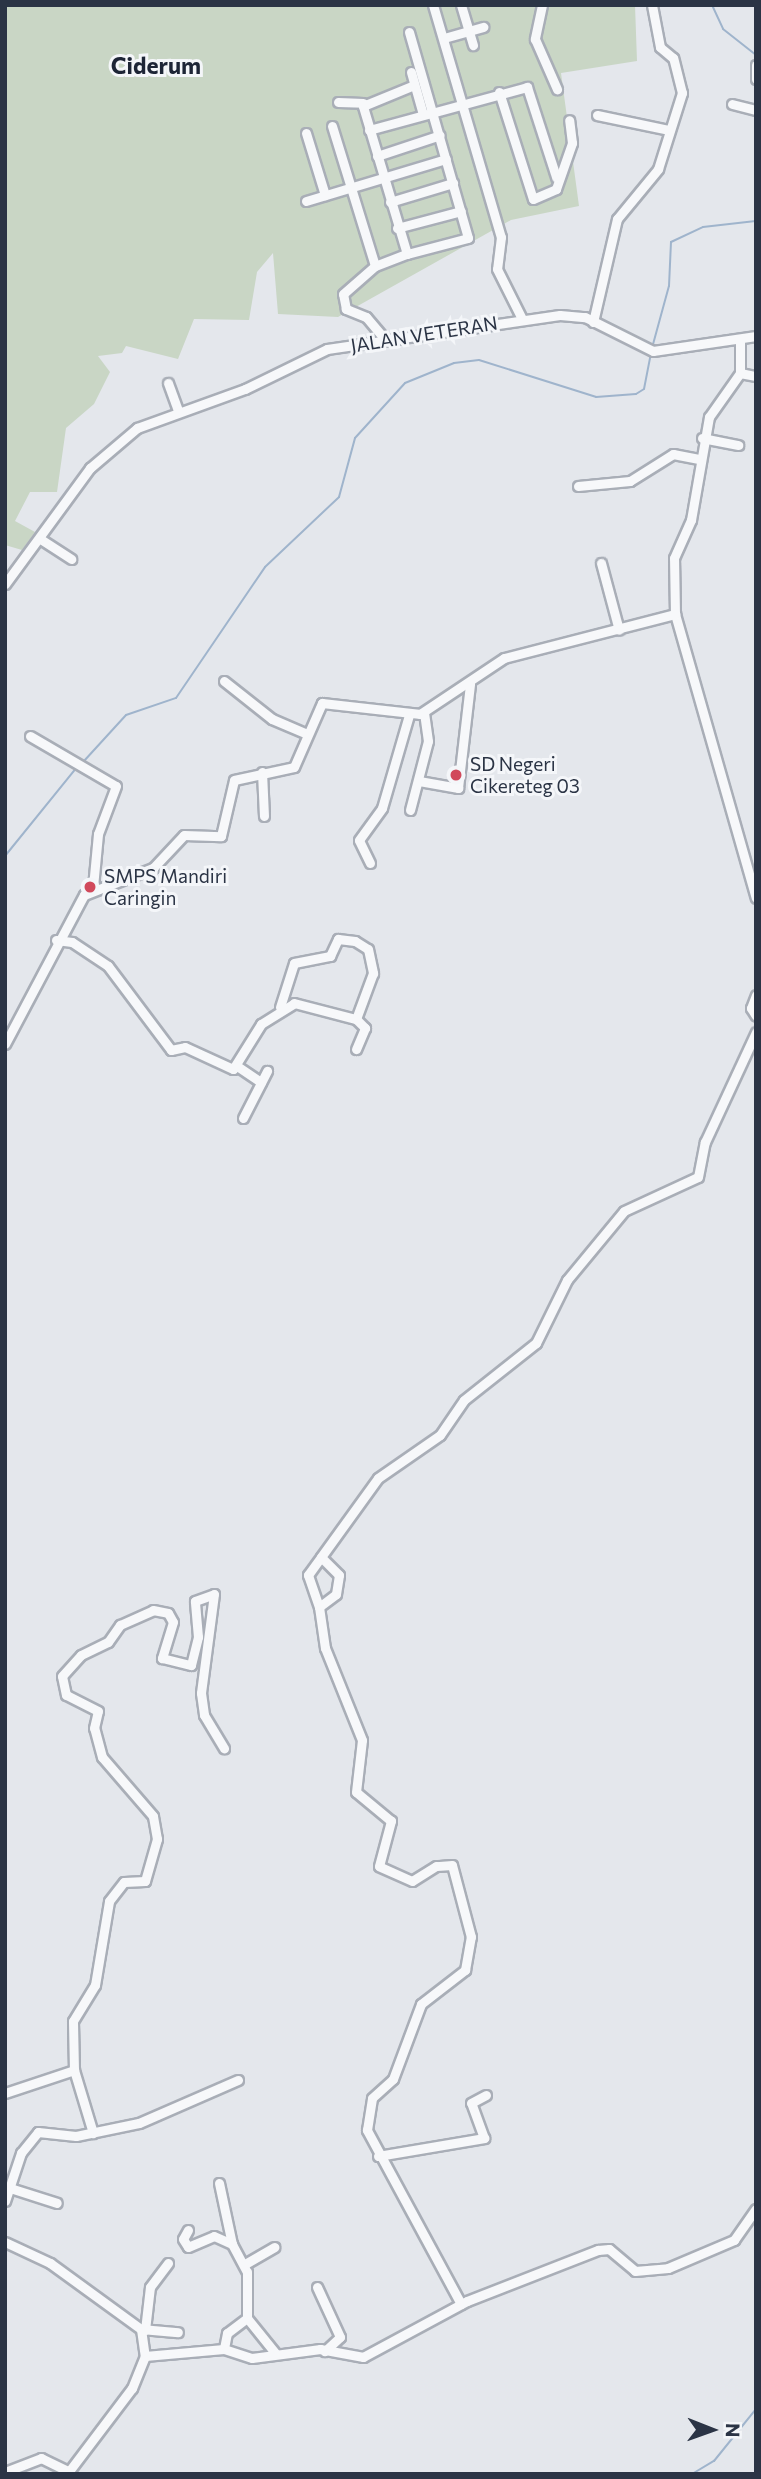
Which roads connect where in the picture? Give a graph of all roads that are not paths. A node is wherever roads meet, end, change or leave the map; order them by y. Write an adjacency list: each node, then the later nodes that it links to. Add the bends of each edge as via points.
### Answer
1 (433, 5): 8 (street)
2 (461, 5): 6 (street)
3 (542, 5): 14 (street, via 535,38)
4 (652, 5): 27 (street, via 660,47 673,58 683,86)
5 (483, 27): 6 (street)
6 (469, 31): 8 (street); 9 (street)
7 (409, 32): 20 (street)
8 (444, 38): 16 (street)
9 (473, 45)
10 (756, 65): 12 (street)
11 (411, 72): 13 (street)
12 (756, 79)
13 (414, 85): 18 (street); 22 (street)
14 (557, 89)
15 (499, 92): 16 (street); 32 (street, via 529,88); 32 (street, via 531,197 551,195)
16 (465, 100): 20 (street); 43 (street, via 501,237 497,269)
17 (338, 102): 18 (street)
18 (363, 103): 26 (street)
19 (732, 104): 21 (street)
20 (432, 108): 22 (street); 29 (street)
21 (756, 110)
22 (422, 111): 26 (street)
23 (597, 115): 27 (street)
24 (569, 120): 32 (street, via 572,143)
25 (332, 126): 35 (street)
26 (369, 130): 30 (street)
27 (669, 130): 44 (street, via 658,169 617,219)
28 (306, 133): 36 (street)
29 (440, 135): 30 (street); 31 (street)
30 (377, 156): 33 (street)
31 (446, 159): 33 (street); 34 (street)
32 (556, 177)
33 (383, 178): 35 (street); 38 (street)
34 (453, 183): 38 (street); 39 (street)
35 (351, 188): 36 (street); 42 (street)
36 (325, 195): 37 (street)
37 (306, 201)
38 (390, 202): 40 (street)
39 (461, 211): 40 (street); 41 (street, via 468,238)
40 (397, 228): 41 (street)
41 (407, 254): 42 (street)
42 (375, 266): 46 (street, via 342,297 346,309 372,323)
43 (522, 319): 44 (street, JALAN VETERAN, via 572,314); 46 (street, JALAN VETERAN)
44 (593, 322): 47 (street, JALAN VETERAN, via 653,351)
45 (756, 336): 47 (street, JALAN VETERAN)
46 (380, 338): 51 (street, JALAN VETERAN, via 327,349 239,391)
47 (740, 342): 48 (street)
48 (740, 373): 49 (street); 52 (street, via 714,407)
49 (756, 376)
50 (168, 383): 51 (street)
51 (177, 408): 56 (street, JALAN VETERAN, via 137,428 96,461)
52 (702, 438): 53 (street); 54 (street)
53 (738, 445)
54 (698, 458): 55 (street, via 673,454 630,481); 60 (street, via 691,520 674,558)
55 (578, 486)
56 (42, 540): 57 (street); 59 (street, JALAN VETERAN)
57 (71, 559)
58 (601, 563): 61 (street)
59 (5, 584)
60 (676, 614): 61 (street); 74 (street)
61 (619, 630): 63 (street, via 504,658)
62 (224, 681): 66 (street, via 272,719)
63 (470, 684): 64 (street); 69 (street, via 458,788)
64 (424, 713): 65 (street); 69 (street, via 428,741)
65 (409, 715): 66 (street, via 327,701); 72 (street, via 382,808 359,840)
66 (305, 733): 68 (street, via 294,767)
67 (30, 736): 73 (street, via 116,786 99,834)
68 (262, 772): 71 (street); 73 (street, via 234,780 220,836 184,835 153,868)
69 (419, 781): 70 (street)
70 (410, 810)
71 (264, 816)
72 (370, 863)
73 (93, 887): 75 (street)
74 (756, 898)
75 (56, 940): 81 (street); 83 (street, via 72,942 108,965 128,999 147,1010 169,1049 185,1047)
76 (756, 996): 78 (street, via 751,1008)
77 (280, 1007): 79 (street, via 294,1003); 79 (street, via 294,963 330,956 338,939 355,941 368,949 373,974); 83 (street, via 253,1033)
78 (756, 1016)
79 (356, 1019): 82 (street, via 365,1028)
80 (756, 1032): 87 (street, via 705,1142 698,1177 624,1211 567,1280 536,1343 464,1400 440,1435 378,1478)
81 (5, 1044)
82 (356, 1049)
83 (237, 1066): 85 (street)
84 (267, 1071): 85 (street)
85 (261, 1082): 86 (street)
86 (243, 1118)
87 (321, 1558): 88 (street, via 308,1575); 88 (street, via 340,1583)
88 (319, 1607): 95 (street, via 325,1648 362,1740 358,1797 391,1817 379,1866 412,1881 436,1866 452,1866 471,1937 465,1970 425,1999 393,2079 372,2098 368,2138)
89 (225, 1748): 90 (street, via 204,1716 201,1693 214,1594 195,1601 198,1637 191,1665 162,1658 173,1622 168,1613 153,1610 120,1625 108,1642 81,1655 62,1676 66,1696 98,1711 94,1728 102,1757 139,1796 158,1831 145,1881 124,1882 109,1901 95,1985 73,2021)
90 (74, 2070): 92 (street); 94 (street)
91 (238, 2080): 94 (street, via 145,2121)
92 (5, 2093)
93 (486, 2095): 95 (street, via 471,2103 484,2138)
94 (93, 2133): 97 (street, via 34,2134)
95 (378, 2156): 108 (street, via 414,2207)
96 (219, 2183): 103 (street)
97 (10, 2188): 98 (street); 99 (street)
98 (5, 2201)
99 (57, 2203)
100 (756, 2209): 108 (street, via 734,2240 668,2269 635,2271 606,2248)
101 (188, 2230): 103 (street, via 183,2239 188,2247 214,2236)
102 (5, 2242): 110 (street, via 50,2263)
103 (232, 2244): 106 (street)
104 (275, 2247): 106 (street)
105 (168, 2263): 110 (street, via 149,2287)
106 (245, 2264): 109 (street)
107 (317, 2287): 113 (street, via 340,2337)
108 (461, 2304): 113 (street, via 375,2354 344,2358)
109 (247, 2318): 112 (street, via 227,2333); 114 (street)
110 (143, 2330): 111 (street); 115 (street)
111 (178, 2332)
112 (224, 2349): 114 (street, via 246,2357); 115 (street)
113 (325, 2351): 114 (street)
114 (276, 2354)
115 (145, 2356): 117 (street, via 123,2401)
116 (5, 2472): 117 (street, via 41,2458)
117 (68, 2473)

